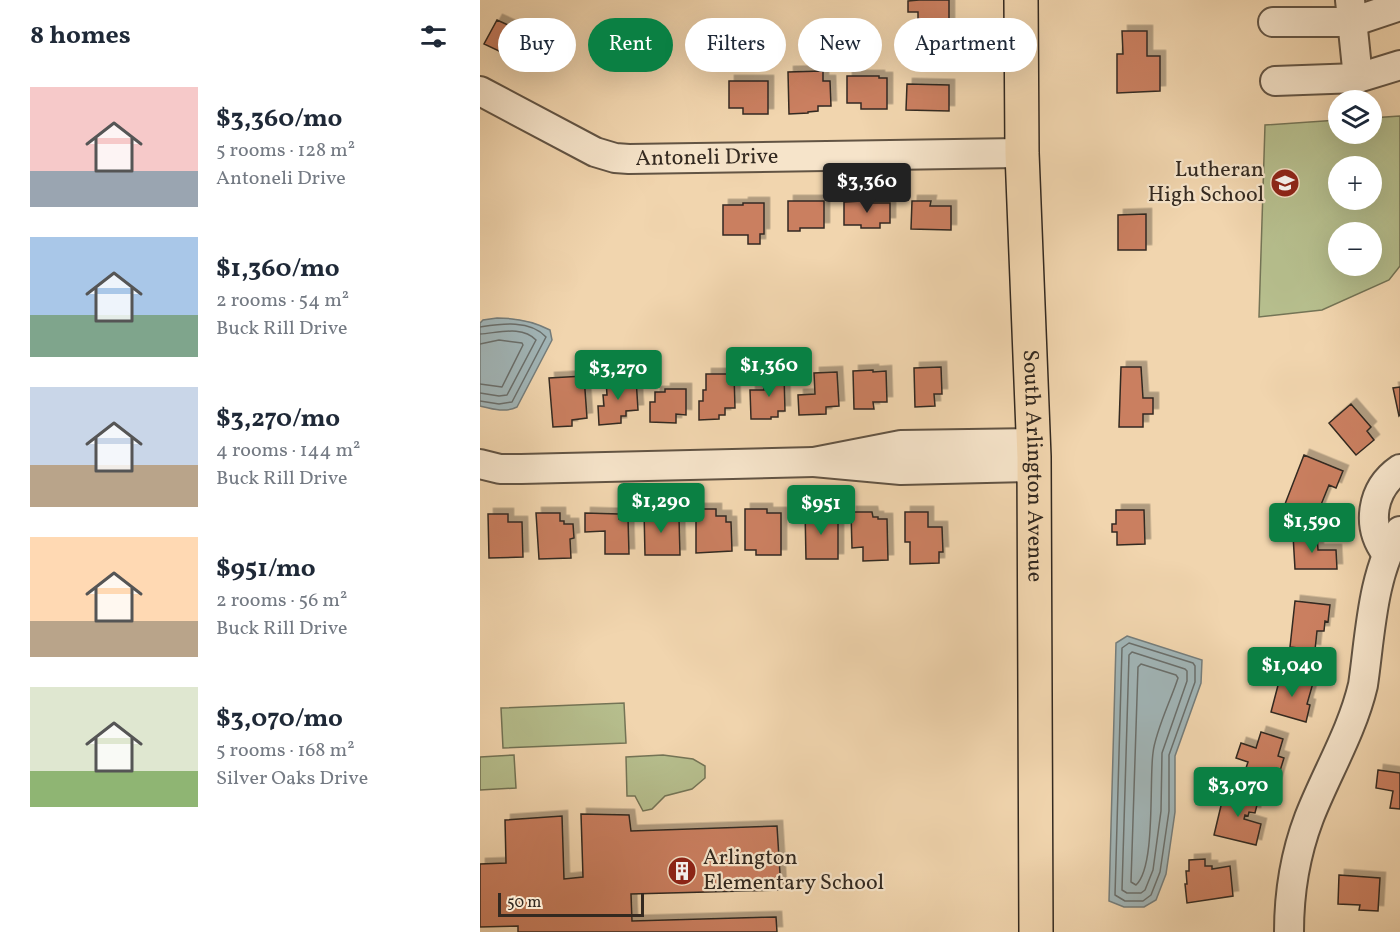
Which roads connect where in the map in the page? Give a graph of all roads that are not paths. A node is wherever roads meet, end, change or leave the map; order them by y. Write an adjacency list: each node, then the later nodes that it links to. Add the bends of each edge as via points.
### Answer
1 (1021, 0): 9 (main road, South Arlington Avenue)
2 (1400, 6): 3 (street)
3 (1351, 11): 4 (street); 6 (street)
4 (1273, 22)
5 (1400, 65): 6 (street)
6 (1358, 78): 7 (street)
7 (1275, 81)
8 (480, 91): 9 (street, Antoneli Drive, via 589,149 628,159)
9 (1022, 153): 10 (main road, South Arlington Avenue)
10 (1034, 455): 11 (street, via 902,445 814,462 521,469); 14 (main road, South Arlington Avenue)
11 (480, 464)
12 (1400, 469): 13 (street, via 1382,486 1374,506 1377,537)
13 (1393, 542): 15 (street, via 1380,578 1359,703 1298,853)
14 (1036, 932)
15 (1289, 932)

